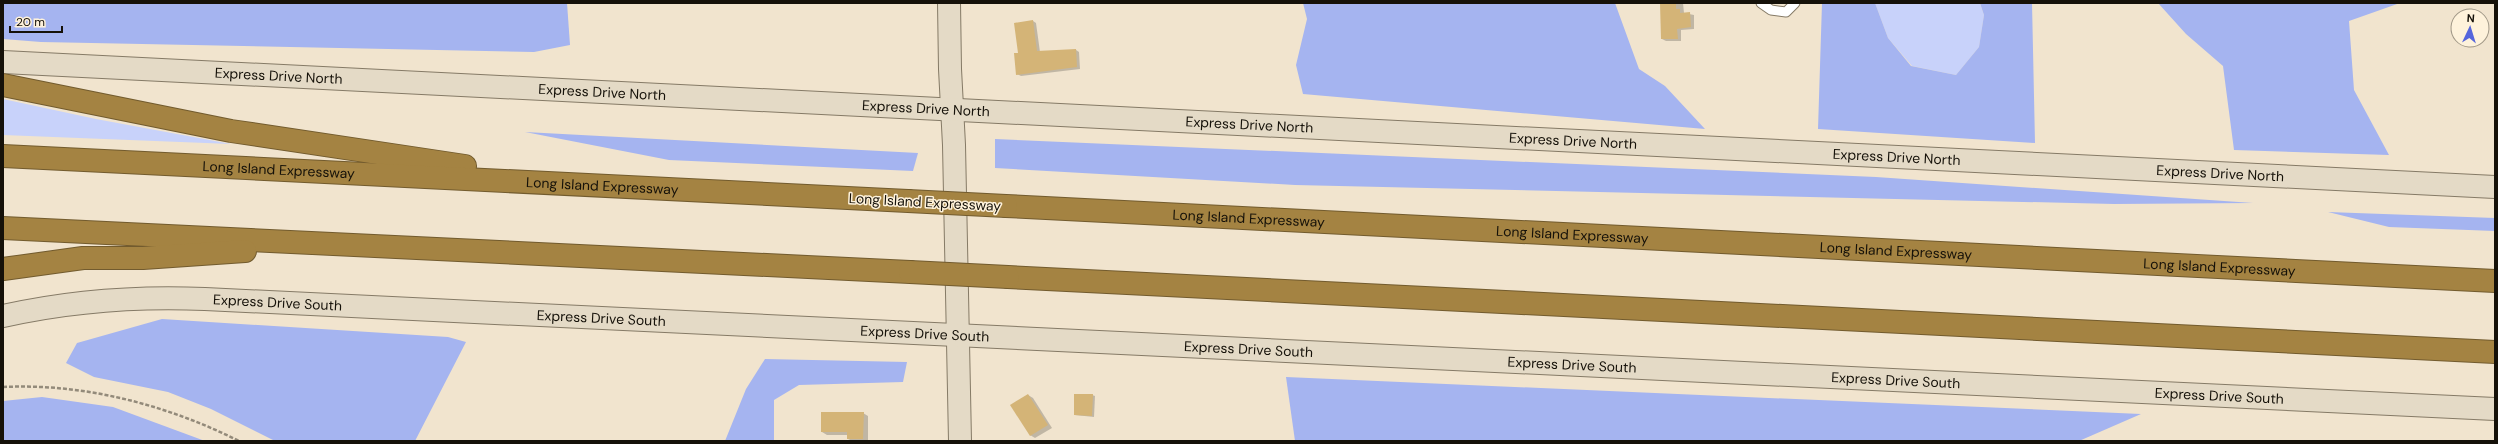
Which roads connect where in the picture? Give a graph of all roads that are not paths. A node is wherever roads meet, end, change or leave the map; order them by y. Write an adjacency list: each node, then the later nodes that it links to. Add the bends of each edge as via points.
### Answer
1 (949, 3): 6 (main road)
2 (1762, 3): 3 (lane, via 1771,10 1786,12)
3 (1795, 3)
4 (3, 62): 6 (main road, Express Drive North)
5 (3, 85): 8 (highway, via 166,119 286,140)
6 (952, 110): 9 (main road, Express Drive North); 15 (main road)
7 (3, 156): 8 (highway, Long Island Expressway)
8 (585, 185): 13 (highway, Long Island Expressway, bridge)
9 (2495, 187)
10 (3, 228): 11 (highway)
11 (350, 244): 12 (highway, via 143,258 83,258); 16 (highway, bridge)
12 (3, 269)
13 (2495, 281)
14 (3, 316): 15 (main road, Express Drive South, via 72,303 171,298)
15 (957, 335): 19 (main road, Express Drive South); 20 (main road)
16 (2461, 350): 17 (highway); 18 (highway)
17 (2495, 352)
18 (2495, 357)
19 (2495, 409)
20 (960, 441)

